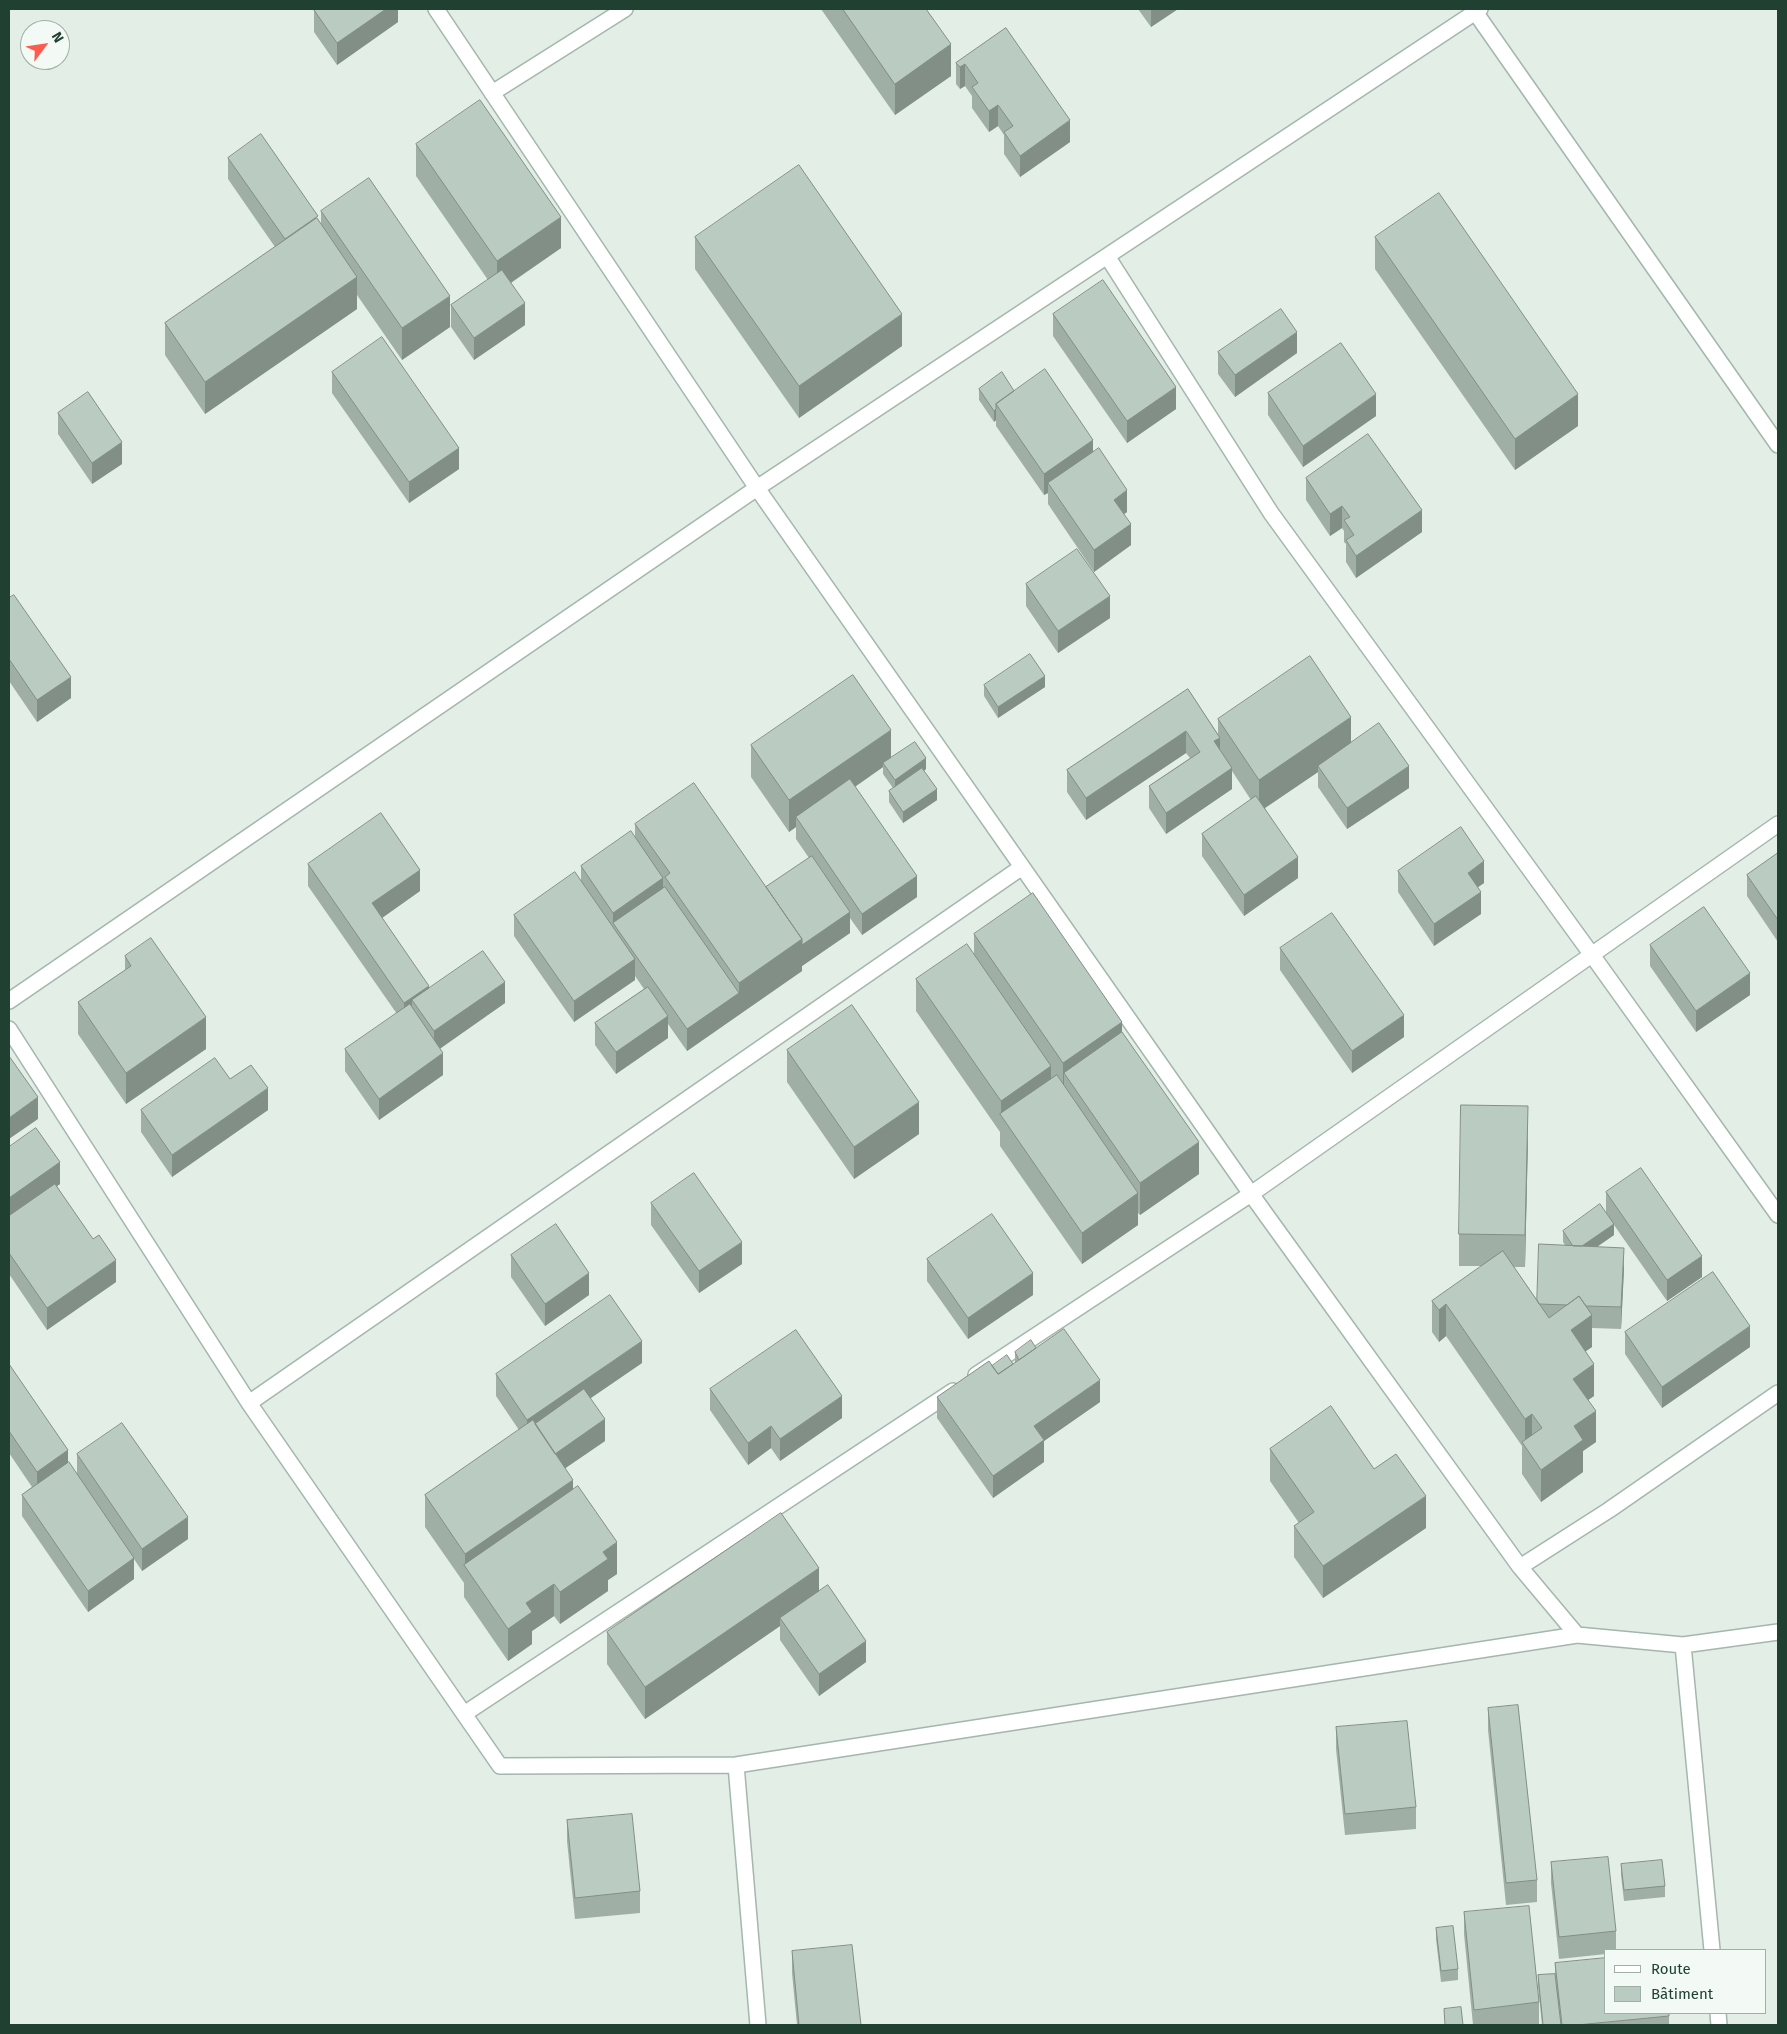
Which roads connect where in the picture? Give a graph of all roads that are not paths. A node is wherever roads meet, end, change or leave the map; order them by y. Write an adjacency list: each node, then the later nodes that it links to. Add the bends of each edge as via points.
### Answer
1 (436, 9): 4 (street)
2 (625, 9): 4 (street)
3 (1476, 10): 5 (street); 6 (street)
4 (492, 93): 7 (street)
5 (1107, 256): 7 (street); 10 (street, via 1271,513)
6 (1778, 445)
7 (757, 488): 9 (street); 11 (street)
8 (1778, 824): 10 (street)
9 (1022, 867): 13 (street); 16 (street)
10 (1592, 955): 13 (street); 14 (street)
11 (9, 1001)
12 (9, 1029): 16 (street)
13 (1251, 1194): 17 (street); 21 (street)
14 (1778, 1215)
15 (1778, 1393): 17 (street, via 1609,1510)
16 (249, 1403): 21 (street)
17 (1520, 1567): 19 (street)
18 (1778, 1632): 20 (street)
19 (1577, 1635): 20 (street); 22 (street)
20 (1683, 1644): 23 (street)
21 (464, 1714): 22 (street, via 500,1766)
22 (736, 1766): 24 (street)
23 (1712, 1949)
24 (758, 2025)

